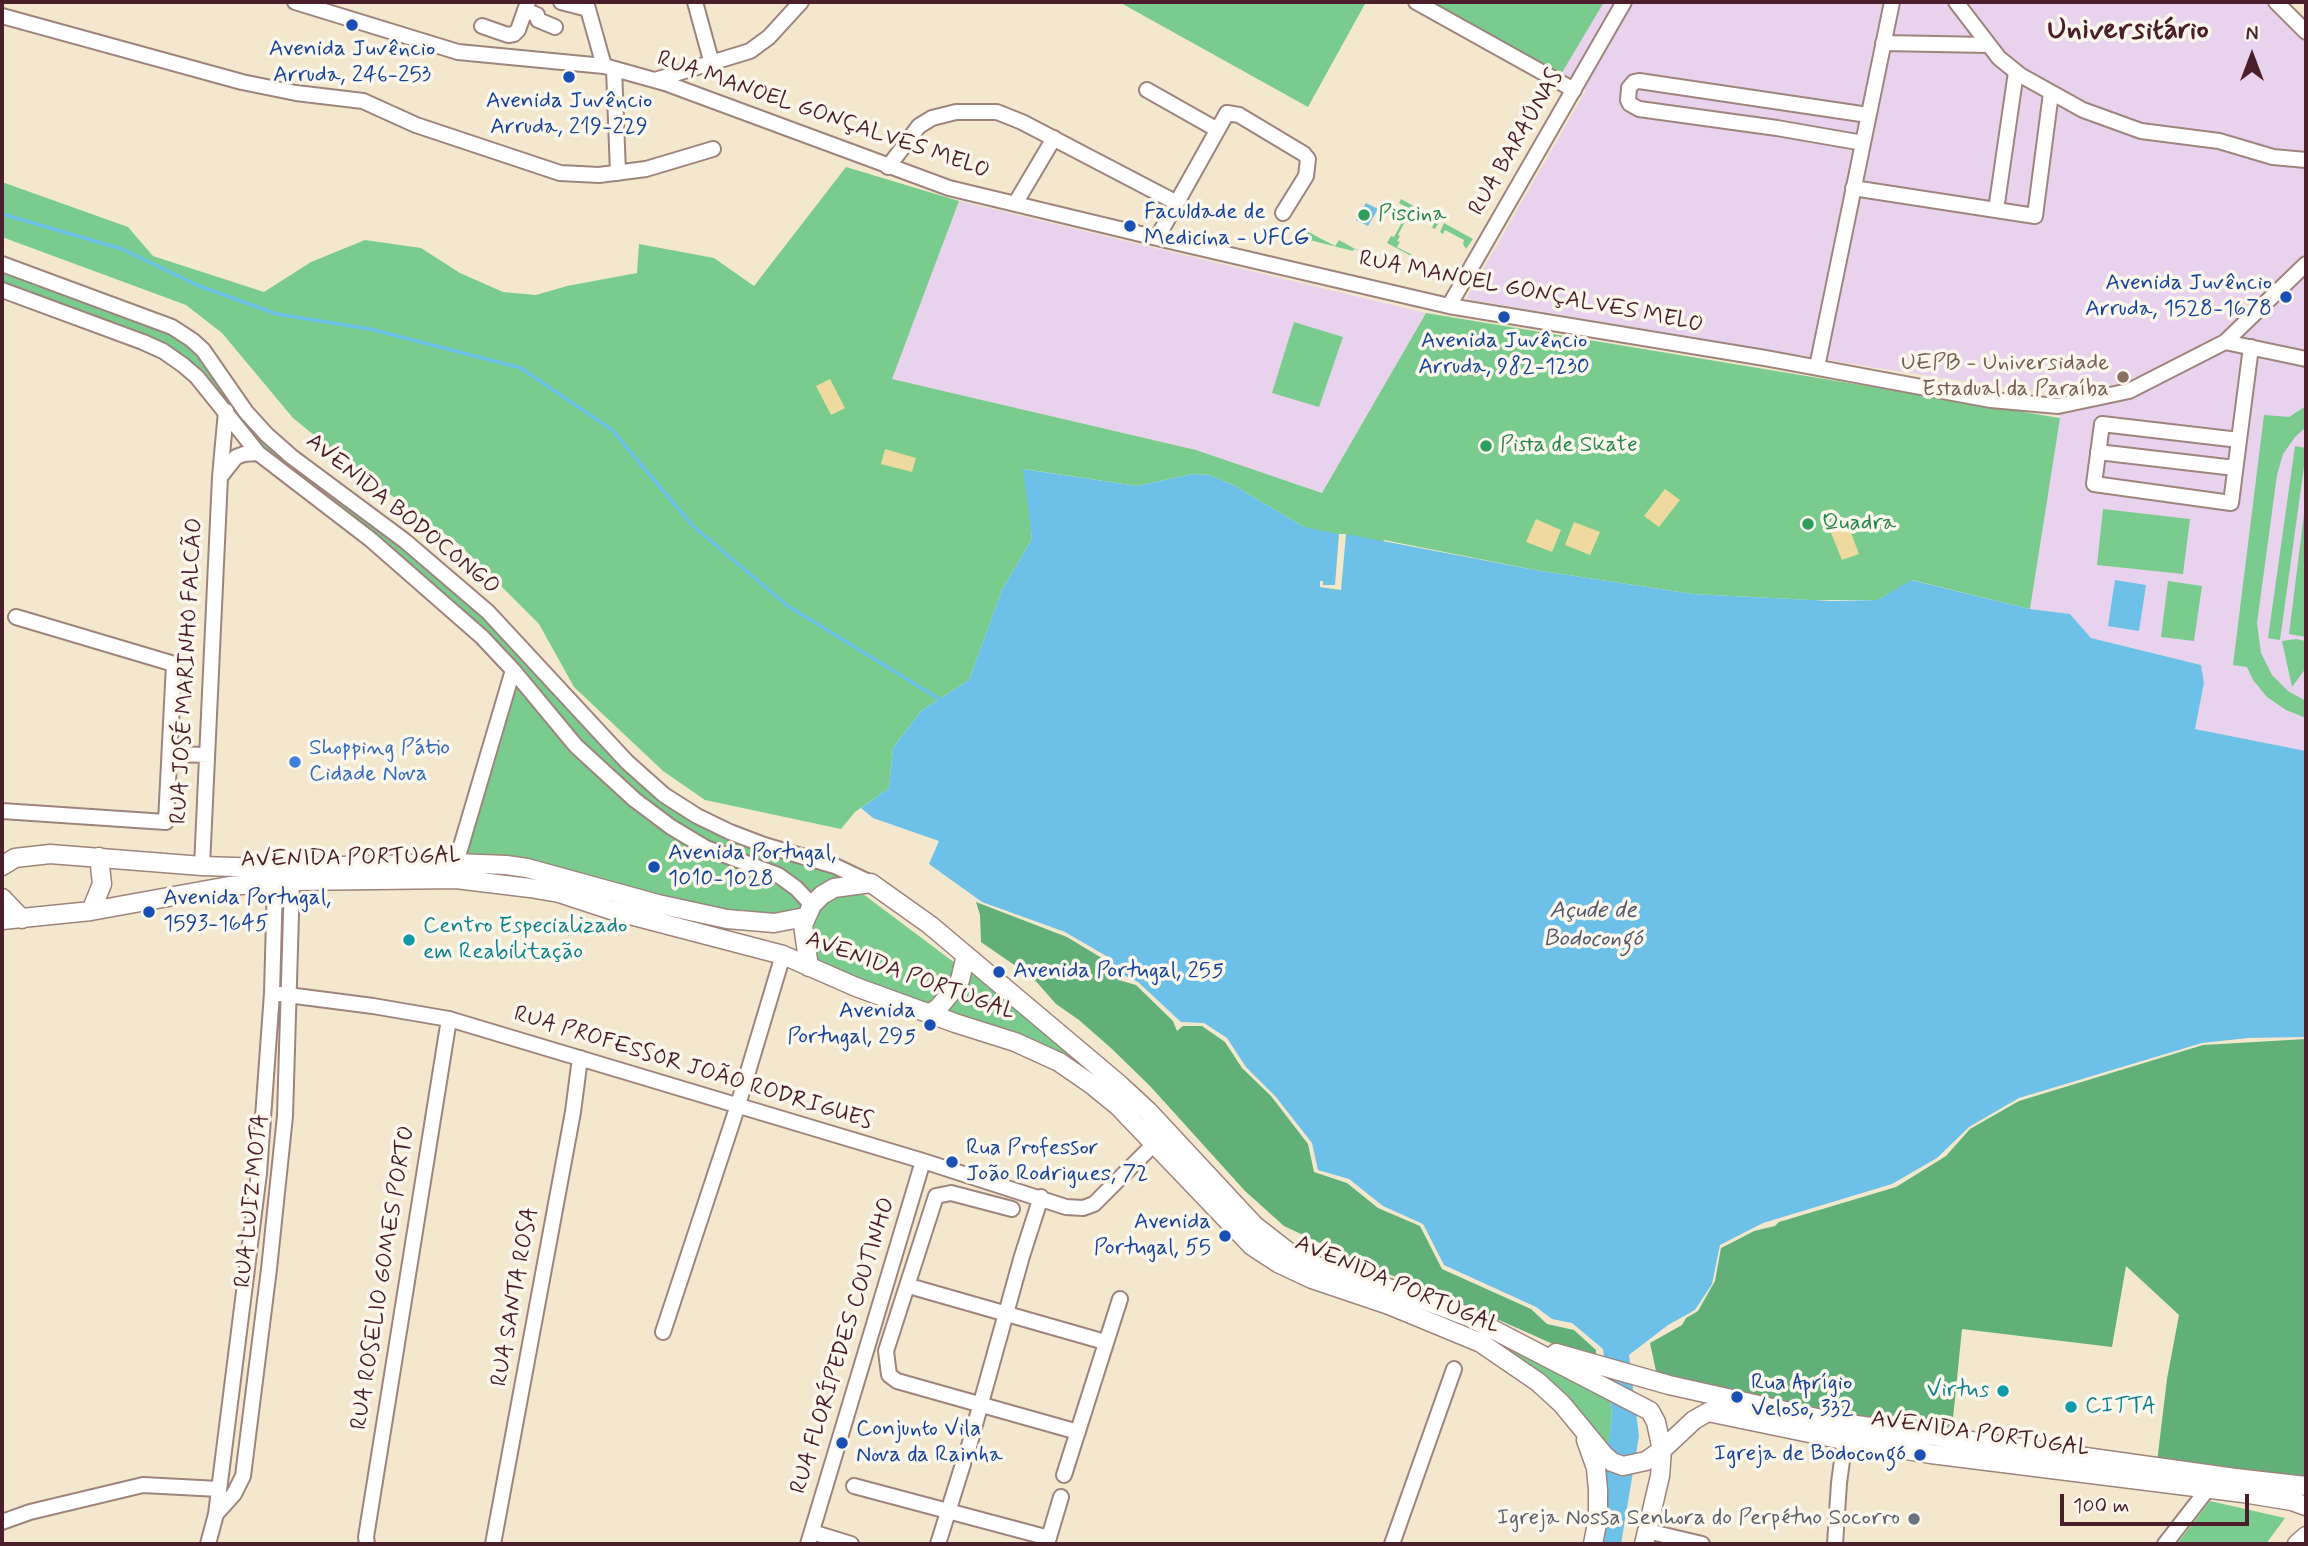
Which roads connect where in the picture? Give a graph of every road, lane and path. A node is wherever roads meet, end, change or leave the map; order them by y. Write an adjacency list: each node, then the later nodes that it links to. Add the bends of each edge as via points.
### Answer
1 (295, 2): 19 (street, RUA MANOEL GONÇALVES MELO, via 458,51)
2 (561, 2): 11 (street)
3 (695, 2): 18 (street)
4 (1416, 2): 23 (street)
5 (1624, 2): 23 (street, RUA BARAÚNAS)
6 (1892, 2): 16 (street)
7 (1956, 2): 17 (street)
8 (2276, 2): 15 (street)
9 (526, 4): 13 (street, via 514,34); 14 (street, via 538,20)
10 (798, 4): 18 (street, via 761,45)
11 (587, 6): 19 (street)
12 (2, 16): 32 (street, via 242,82 363,101 416,125 561,173)
13 (482, 26)
14 (555, 27)
15 (2306, 32)
16 (1883, 43): 17 (street); 25 (street)
17 (1988, 45): 20 (street)
18 (712, 64): 21 (street)
19 (609, 68): 21 (street, RUA MANOEL GONÇALVES MELO); 32 (street)
20 (2016, 72): 24 (street); 36 (street)
21 (653, 80): 31 (street, RUA MANOEL GONÇALVES MELO)
22 (1147, 90): 26 (street)
23 (1573, 90): 42 (street, RUA BARAÚNAS)
24 (2051, 93): 30 (street, via 2141,131 2219,141 2273,157); 36 (street, via 2035,216)
25 (1868, 115): 28 (street); 28 (street, via 1646,82 1634,82 1629,88 1628,100 1639,109)
26 (1216, 129): 34 (street); 37 (street, via 1223,117 1232,113 1308,159 1306,176)
27 (1054, 138): 31 (street, via 998,112 956,112 919,126); 34 (street); 35 (street)
28 (1863, 143): 33 (street)
29 (713, 149): 32 (street)
30 (2306, 160)
31 (888, 167): 35 (street, RUA MANOEL GONÇALVES MELO)
32 (618, 173)
33 (1853, 188): 36 (street); 46 (street)
34 (1177, 203): 38 (street)
35 (1015, 204): 38 (street, RUA MANOEL GONÇALVES MELO)
36 (1996, 210)
37 (1283, 214)
38 (1157, 238): 42 (street, RUA MANOEL GONÇALVES MELO)
39 (2, 264): 63 (street, AVENIDA BODOCONGO, via 161,323 192,340 267,435 405,541 488,612 627,762 664,795 730,832 835,866)
40 (2306, 264): 43 (street, RUA MANOEL GONÇALVES MELO)
41 (2, 290): 47 (street, AVENIDA BODOCONGO, via 163,351 197,377)
42 (1450, 306): 46 (street, RUA MANOEL GONÇALVES MELO)
43 (2225, 342): 44 (street); 46 (street, RUA MANOEL GONÇALVES MELO, via 2129,391 2058,406 1980,398)
44 (2251, 347): 45 (street); 48 (street)
45 (2306, 359)
46 (1817, 368)
47 (226, 411): 50 (street, AVENIDA BODOCONGO); 52 (street, RUA JOSÉ MARINHO FALCÃO)
48 (2239, 440): 49 (street, via 2102,424); 51 (street)
49 (2098, 452): 51 (street); 51 (street, via 2094,484 2231,503)
50 (258, 453): 52 (street, via 236,457); 54 (street, AVENIDA BODOCONGO, via 379,547)
51 (2235, 468)
52 (220, 477): 56 (street, RUA JOSÉ MARINHO FALCÃO)
53 (16, 617): 55 (street, via 174,664)
54 (513, 670): 59 (street); 66 (street, AVENIDA BODOCONGO, via 576,746 635,800 706,848 778,876 796,888)
55 (170, 754): 56 (street); 57 (street, via 166,822)
56 (207, 755): 61 (street, RUA JOSÉ MARINHO FALCÃO)
57 (2, 811)
58 (99, 857): 60 (main road, AVENIDA PORTUGAL, via 28,855); 61 (main road, AVENIDA PORTUGAL); 65 (main road, via 102,884)
59 (456, 863): 61 (main road, AVENIDA PORTUGAL); 66 (main road, AVENIDA PORTUGAL, via 527,868 727,919 774,923)
60 (2, 865)
61 (202, 866)
62 (283, 882): 65 (main road, AVENIDA PORTUGAL, via 229,886); 70 (main road, AVENIDA PORTUGAL, via 456,879 530,888); 72 (street, RUA LUIZ MOTA); 73 (street, RUA LUIZ MOTA)
63 (871, 883): 66 (main road, AVENIDA PORTUGAL, via 834,888); 69 (main road, AVENIDA PORTUGAL)
64 (2, 898): 67 (main road)
65 (91, 911): 67 (main road, AVENIDA PORTUGAL)
66 (808, 911): 71 (main road, via 803,939)
67 (22, 919): 68 (main road, AVENIDA PORTUGAL)
68 (2, 920)
69 (966, 955): 74 (main road, via 960,980); 88 (main road, AVENIDA PORTUGAL, via 1129,1093 1234,1205 1290,1254 1458,1313)
70 (783, 956): 71 (main road, AVENIDA PORTUGAL); 77 (street)
71 (809, 967): 74 (main road, AVENIDA PORTUGAL)
72 (272, 993): 73 (street, RUA PROFESSOR JOÃO RODRIGUES); 99 (street, RUA LUIZ MOTA, via 259,1173)
73 (289, 995): 75 (street, RUA PROFESSOR JOÃO RODRIGUES); 105 (street, RUA LUIZ MOTA, via 280,1171 243,1476)
74 (929, 1014): 78 (main road, AVENIDA PORTUGAL, via 1015,1042 1059,1062 1118,1106)
75 (449, 1019): 76 (street, RUA PROFESSOR JOÃO RODRIGUES); 112 (street, RUA ROSELIO GOMES PORTO)
76 (580, 1058): 77 (street, RUA PROFESSOR JOÃO RODRIGUES); 113 (street, RUA SANTA ROSA)
77 (738, 1105): 79 (street, RUA PROFESSOR JOÃO RODRIGUES); 85 (street)
78 (1154, 1144): 80 (street, RUA PROFESSOR JOÃO RODRIGUES, via 1094,1204 1074,1208); 92 (main road, AVENIDA PORTUGAL, via 1252,1246 1278,1264 1481,1343 1538,1382)
79 (923, 1161): 80 (street, RUA PROFESSOR JOÃO RODRIGUES); 109 (street, RUA FLORÍPEDES COUTINHO)
80 (1041, 1197): 84 (street)
81 (1012, 1209): 82 (street, via 951,1193 936,1196)
82 (909, 1286): 84 (street); 89 (street, via 886,1351 889,1375)
83 (1120, 1299): 86 (street)
84 (1006, 1314): 86 (street); 89 (street)
85 (663, 1332)
86 (1105, 1342): 90 (street)
87 (1454, 1369): 116 (street)
88 (1602, 1376): 91 (main road, AVENIDA PORTUGAL, via 1669,1385); 93 (main road, AVENIDA PORTUGAL, via 1650,1410)
89 (981, 1405): 90 (street); 94 (street)
90 (1078, 1432): 96 (street)
91 (1845, 1432): 93 (main road, AVENIDA PORTUGAL, via 1708,1412); 98 (main road, AVENIDA PORTUGAL, via 2126,1461); 100 (main road, AVENIDA PORTUGAL); 119 (street)
92 (1584, 1433): 93 (main road, AVENIDA PORTUGAL, via 1612,1462 1623,1466 1646,1461); 117 (main road, via 1598,1490)
93 (1661, 1442): 108 (main road, via 1661,1476)
94 (969, 1446)
95 (962, 1464): 104 (street)
96 (1064, 1475)
97 (854, 1486): 104 (street)
98 (2239, 1486): 100 (main road, AVENIDA PORTUGAL); 101 (main road, AVENIDA PORTUGAL)
99 (219, 1489): 105 (street, RUA LUIZ MOTA); 106 (street, via 143,1485)
100 (2207, 1490): 120 (street)
101 (2295, 1490): 103 (main road, AVENIDA PORTUGAL)
102 (1060, 1497): 110 (street)
103 (2306, 1506)
104 (948, 1509): 110 (street); 115 (street)
105 (216, 1514): 111 (street, RUA LUIZ MOTA)
106 (2, 1522)
107 (2306, 1536): 121 (main road)
108 (1645, 1537): 118 (street)
109 (810, 1538): 114 (street)
110 (1048, 1541)
111 (208, 1544)
112 (367, 1544)
113 (493, 1544)
114 (851, 1544)
115 (939, 1544)
116 (1392, 1544)
117 (1593, 1544)
118 (1702, 1544)
119 (1835, 1544)
120 (2165, 1544)
121 (2297, 1544)

